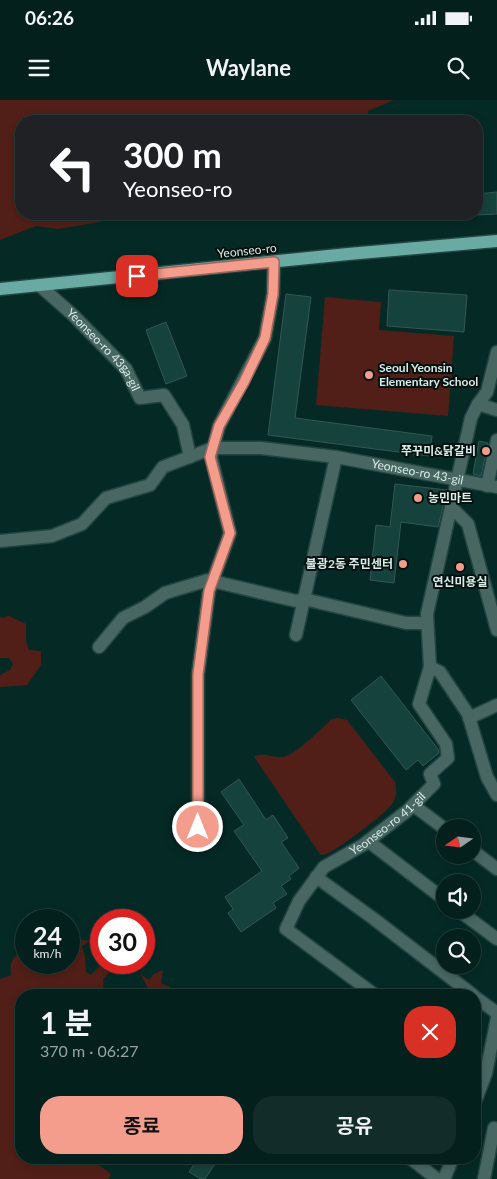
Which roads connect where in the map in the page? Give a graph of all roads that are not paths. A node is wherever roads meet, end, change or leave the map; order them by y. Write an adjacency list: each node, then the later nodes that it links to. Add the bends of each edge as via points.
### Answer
1 (497, 241): 2 (main road, Yeonseo-ro)
2 (274, 262): 3 (main road, Yeonseo-ro); 9 (street, via 273,294 265,338 219,426)
3 (39, 285): 4 (main road, Yeonseo-ro); 10 (street, Yeonseo-ro 43ga-gil, via 126,369 140,398 164,395 183,425)
4 (0, 289)
5 (497, 352): 6 (street, Yeonseo-ro 41-gil, via 487,392)
6 (478, 404): 7 (street); 12 (street, Yeonseo-ro 41-gil, via 471,418)
7 (497, 410)
8 (497, 440): 13 (street)
9 (213, 448): 10 (street); 11 (street, Yeonseo-ro 43-gil, via 261,448); 16 (street, via 210,457 230,533)
10 (190, 456): 15 (street, via 163,467 150,485 106,498 82,524 52,536)
11 (336, 457): 12 (street, Yeonseo-ro 43-gil); 18 (street)
12 (458, 480): 13 (street, Yeonseo-ro 43-gil); 14 (street, Yeonseo-ro 41-gil)
13 (492, 486)
14 (452, 508): 17 (street, via 468,524); 19 (street, Yeonseo-ro 41-gil)
15 (0, 541)
16 (213, 581): 18 (street, via 296,601); 22 (street, via 165,593 123,618); 29 (street, via 198,674)
17 (493, 597): 20 (street)
18 (304, 599): 19 (street, via 406,623); 21 (street)
19 (427, 623): 23 (street, Yeonseo-ro 41-gil)
20 (497, 630)
21 (296, 635)
22 (98, 647)
23 (430, 667): 25 (street, via 440,672); 27 (street, Yeonseo-ro 41-gil, via 419,704 446,744 448,758 430,774 434,784)
24 (497, 705): 25 (street)
25 (469, 718): 26 (street, via 487,777)
26 (495, 786)
27 (413, 805): 28 (street); 30 (street, Yeonseo-ro 41-gil)
28 (436, 822)
29 (198, 827)
30 (368, 841): 33 (street, Yeonseo-ro 41-gil, via 324,867); 34 (street)
31 (481, 857): 32 (street)
32 (497, 869)
33 (316, 877): 37 (street, Yeonseo-ro 41-gil, via 299,901 286,929); 38 (street)
34 (436, 893)
35 (470, 919): 36 (street)
36 (497, 939)
37 (367, 989)
38 (465, 989)
39 (481, 1001): 40 (street)
40 (497, 1013)
41 (497, 1018): 42 (street)
42 (481, 1069)
43 (494, 1128): 48 (street)
44 (418, 1164): 46 (street)
45 (450, 1164): 47 (street)
46 (437, 1179)
47 (444, 1179)
48 (484, 1179)

